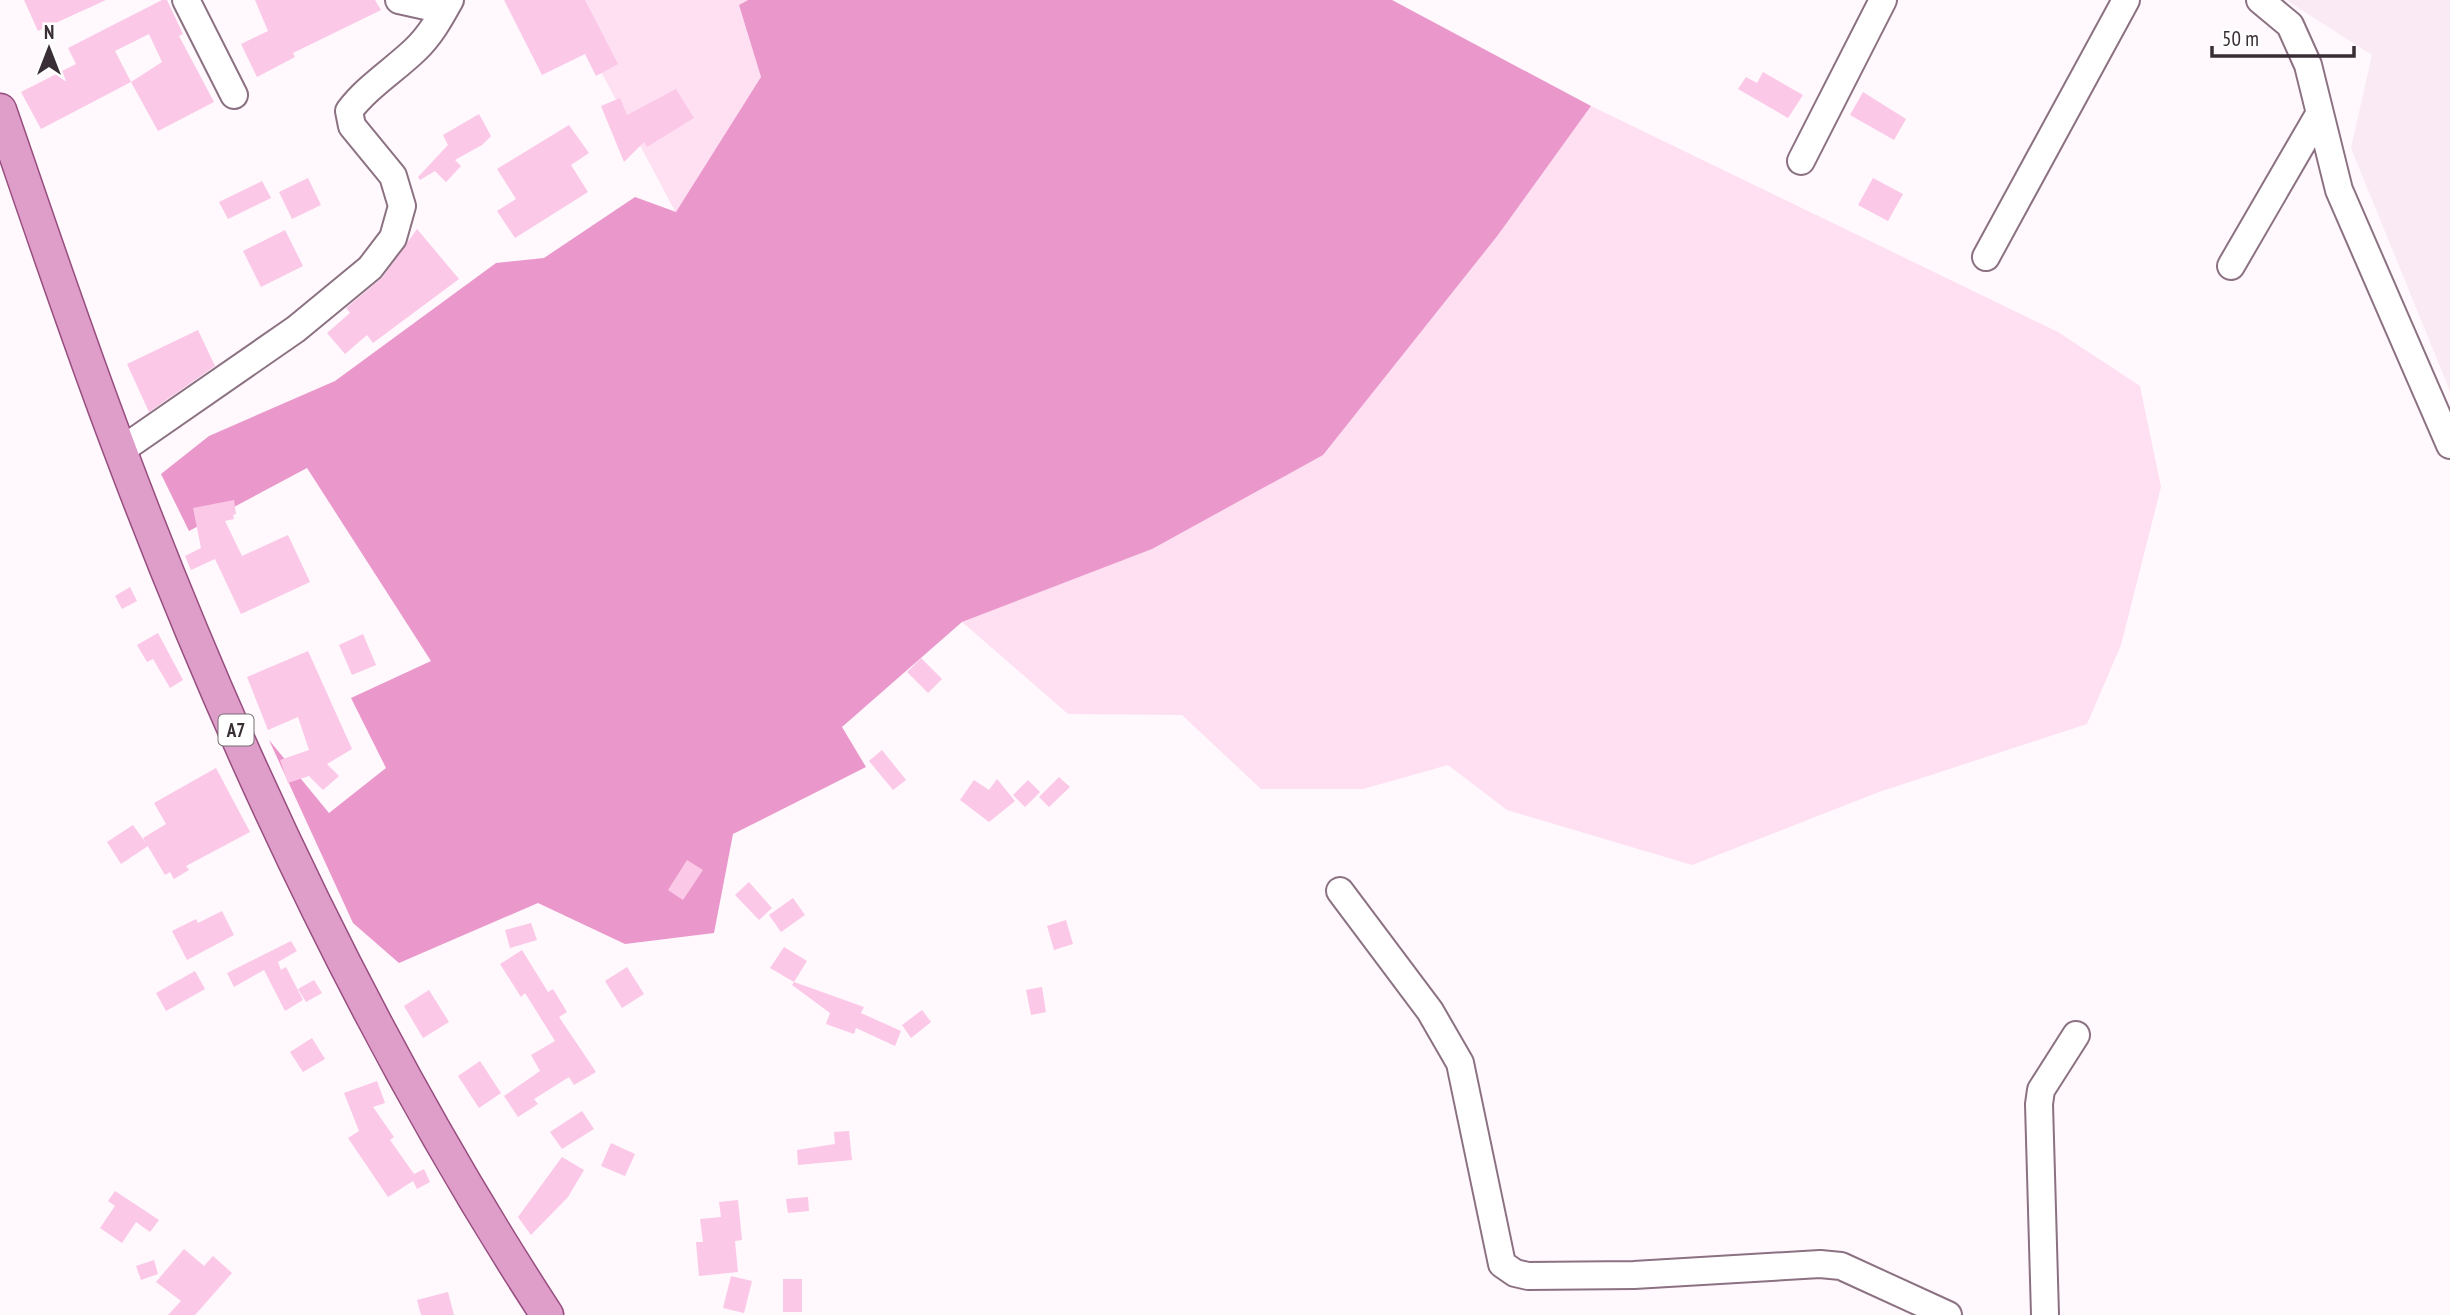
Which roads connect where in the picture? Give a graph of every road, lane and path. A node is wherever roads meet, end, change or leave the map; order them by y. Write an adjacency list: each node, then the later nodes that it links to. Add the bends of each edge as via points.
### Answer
1 (186, 0): 7 (street)
2 (399, 0): 6 (street)
3 (2126, 0): 11 (street)
4 (2260, 0): 9 (street, via 2290,25 2308,65)
5 (1876, 2): 10 (street)
6 (447, 5): 14 (street, via 415,50 349,111 352,125 393,176 402,206 393,237 370,268 296,328)
7 (234, 95)
8 (0, 110): 14 (main road, A7)
9 (2319, 116): 12 (street); 13 (street, via 2339,190)
10 (1801, 161)
11 (1986, 257)
12 (2231, 266)
13 (2450, 445)
14 (120, 451): 17 (main road, A7, via 257,779 365,1005 454,1166)
15 (1340, 891): 18 (street, via 1430,1011 1460,1063 1502,1264 1515,1273 1541,1276 1841,1266)
16 (2076, 1035): 19 (street, via 2041,1090 2039,1104)
17 (547, 1315)
18 (1948, 1315)
19 (2045, 1315)

